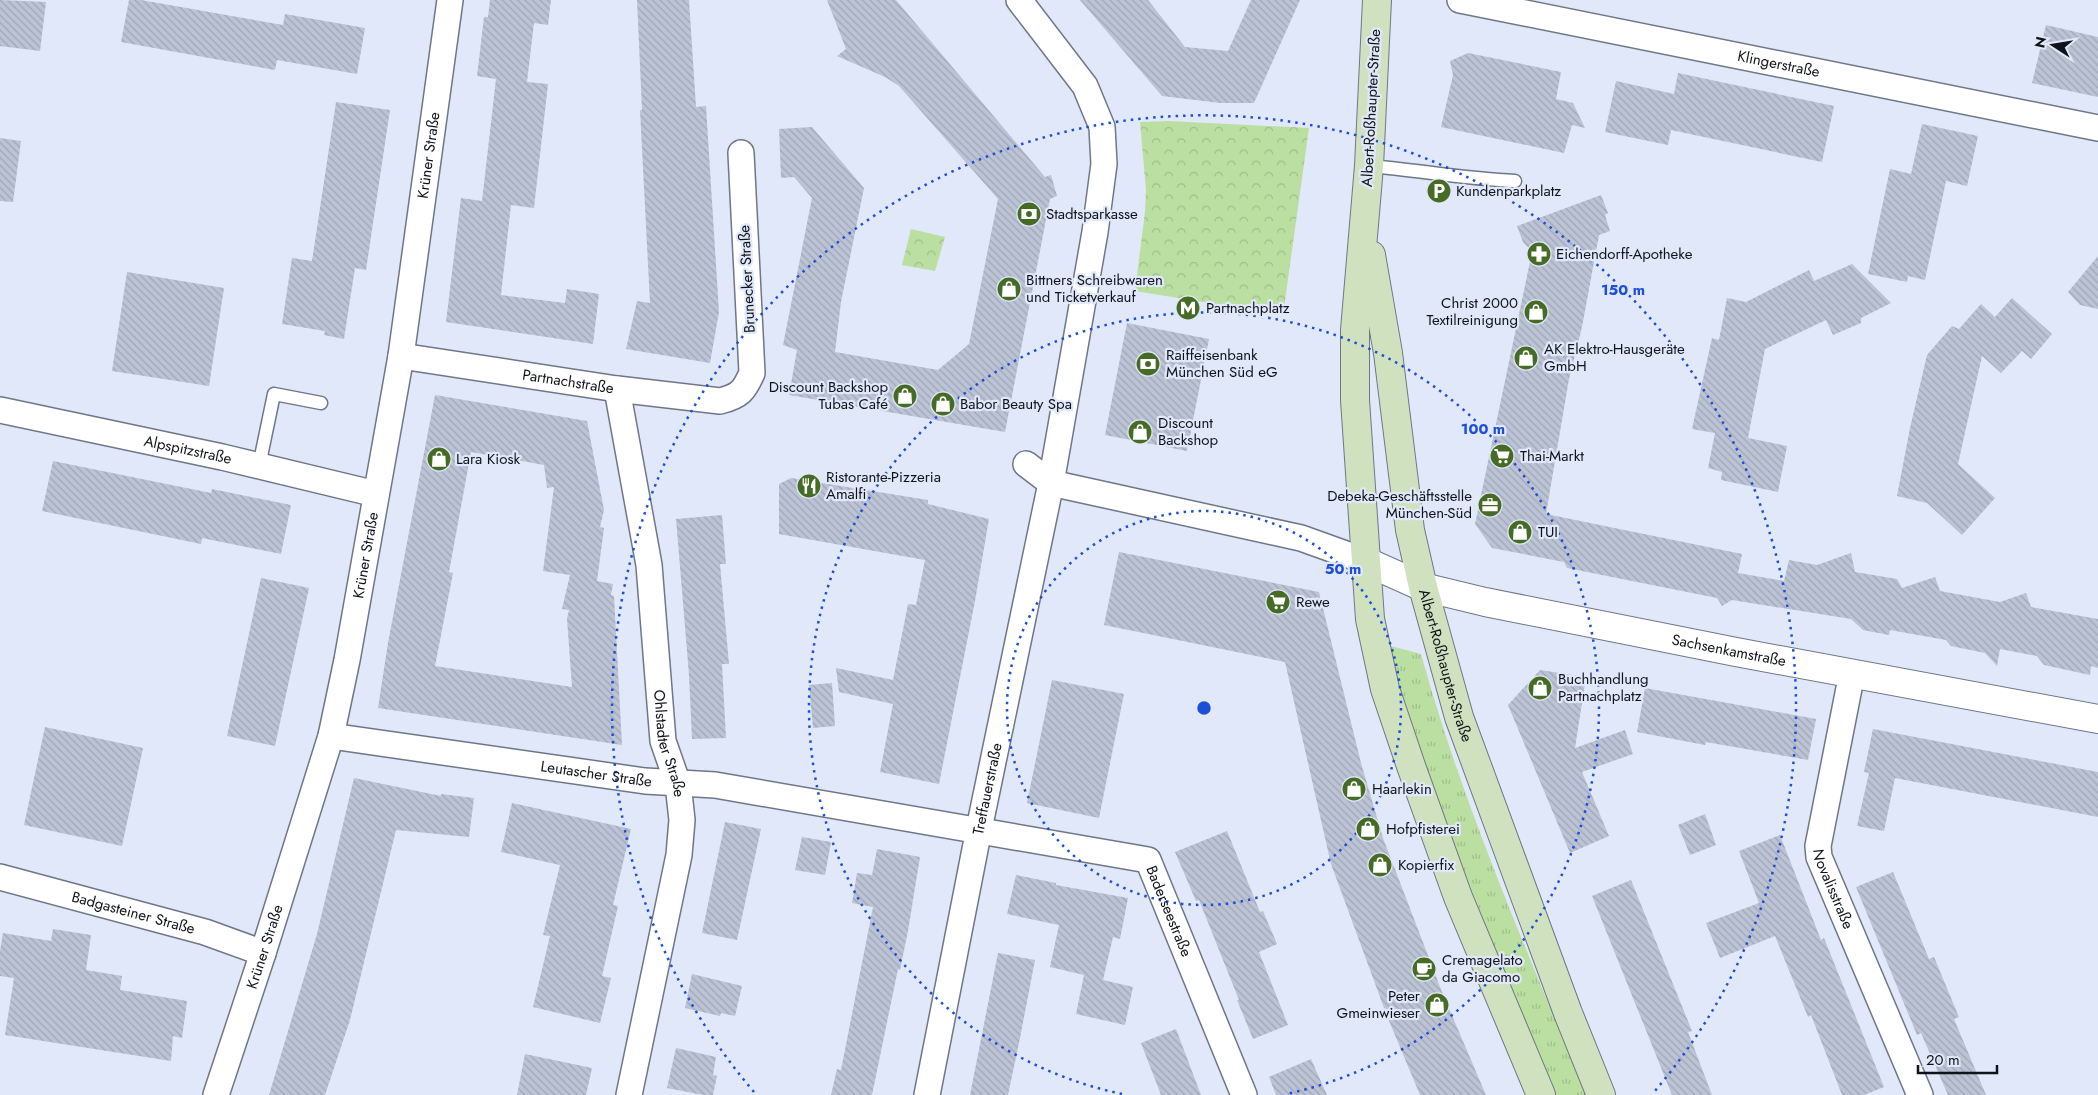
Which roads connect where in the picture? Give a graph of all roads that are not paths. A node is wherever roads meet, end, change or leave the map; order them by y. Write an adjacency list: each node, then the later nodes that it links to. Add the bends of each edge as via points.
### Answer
1 (450, 0): 10 (street, Krüner Straße)
2 (1019, 0): 17 (street, via 1085,86 1102,127 1104,164 1095,232)
3 (1377, 0): 7 (main road, Albert-Roßhaupter-Straße)
4 (1460, 0): 5 (street, Klingerstraße)
5 (2098, 128)
6 (741, 153): 12 (street, Brunecker Straße, via 752,373 746,388)
7 (1369, 166): 8 (lane); 9 (main road, Albert-Roßhaupter-Straße)
8 (1515, 182)
9 (1365, 216): 19 (main road, Albert-Roßhaupter-Straße, via 1355,330); 20 (main road, Albert-Roßhaupter-Straße, via 1388,353 1410,530)
10 (401, 356): 11 (street, Partnachstraße); 18 (street, Krüner Straße)
11 (617, 390): 12 (street, Partnachstraße, via 720,401); 24 (street, Ohlstadter Straße, via 649,565 663,741)
12 (734, 397)
13 (321, 403): 16 (lane, via 274,394)
14 (0, 410): 16 (street, Alpspitzstraße)
15 (1026, 464): 17 (street)
16 (259, 466): 18 (street, Alpspitzstraße)
17 (1051, 483): 19 (street, via 1301,538); 25 (street, Treffauerstraße)
18 (376, 494): 23 (street, Krüner Straße)
19 (1365, 561): 20 (street, Sachsenkamstraße); 32 (main road, Albert-Roßhaupter-Straße, via 1370,619 1385,689 1410,766 1458,897)
20 (1423, 586): 21 (street, Sachsenkamstraße, via 1592,624); 33 (main road, Albert-Roßhaupter-Straße, via 1459,717)
21 (1852, 673): 22 (street, Sachsenkamstraße); 34 (street, Novalisstraße, via 1818,846 1819,857)
22 (2098, 719)
23 (331, 736): 24 (street, Leutascher Straße); 27 (street, Krüner Straße)
24 (678, 784): 25 (street, Leutascher Straße, via 715,785); 29 (street, Ohlstadter Straße, via 682,820 679,855)
25 (978, 829): 30 (street, Treffauerstraße); 31 (street, Baderseestraße, via 1148,860)
26 (0, 877): 27 (street, Badgasteiner Straße, via 205,932)
27 (263, 954): 28 (street, Krüner Straße)
28 (216, 1095)
29 (629, 1095)
30 (928, 1095)
31 (1244, 1095)
32 (1541, 1095)
33 (1601, 1095)
34 (1920, 1095)

